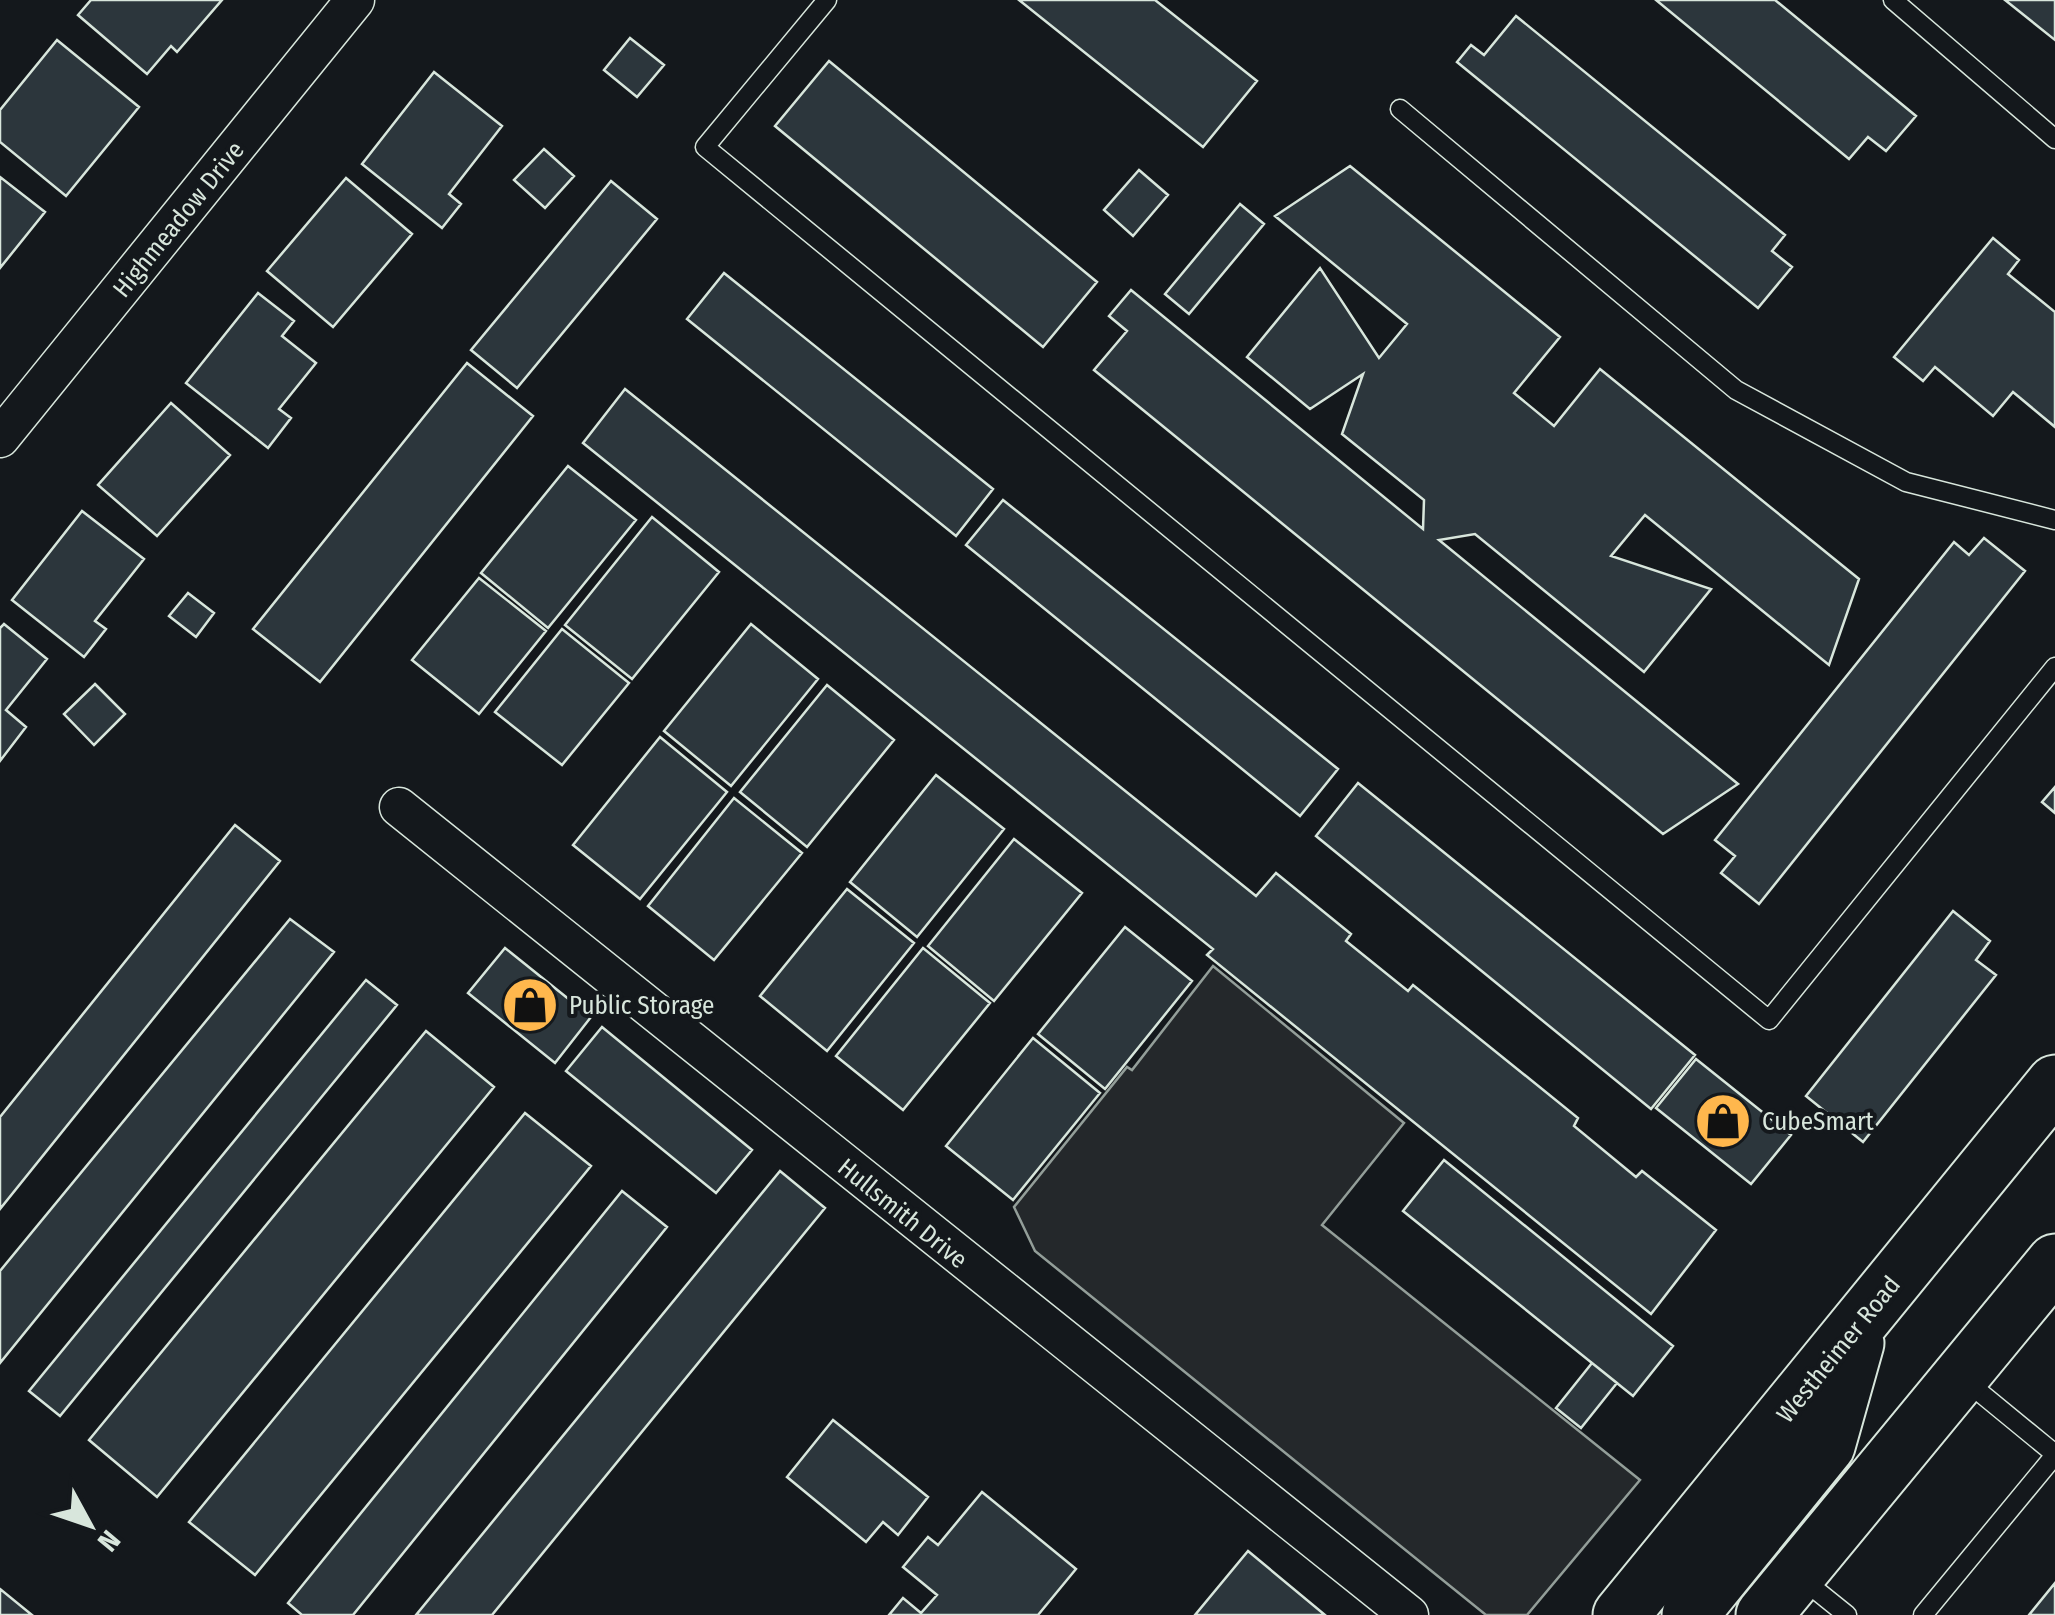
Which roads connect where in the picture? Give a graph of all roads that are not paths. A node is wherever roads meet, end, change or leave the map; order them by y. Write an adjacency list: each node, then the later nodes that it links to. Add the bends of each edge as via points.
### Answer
1 (355, 0): 6 (street, Highmeadow Drive)
2 (826, 0): 8 (lane, via 705,147 1769,1020)
3 (1893, 0): 5 (lane)
4 (1400, 109): 7 (lane, via 1736,390 1906,482)
5 (2055, 139)
6 (0, 438)
7 (2055, 520)
8 (2055, 666)
9 (399, 806): 16 (street, Hullsmith Drive)
10 (2055, 1083): 12 (main road, Westheimer Road)
11 (2055, 1262): 13 (main road)
12 (1862, 1320): 17 (main road, Westheimer Road); 18 (main road, via 1827,1446)
13 (1962, 1377): 14 (lane); 15 (main road)
14 (2055, 1455): 20 (lane)
15 (1780, 1594): 19 (lane)
16 (1410, 1615)
17 (1621, 1615)
18 (1690, 1615)
19 (1847, 1615)
20 (1923, 1615)

